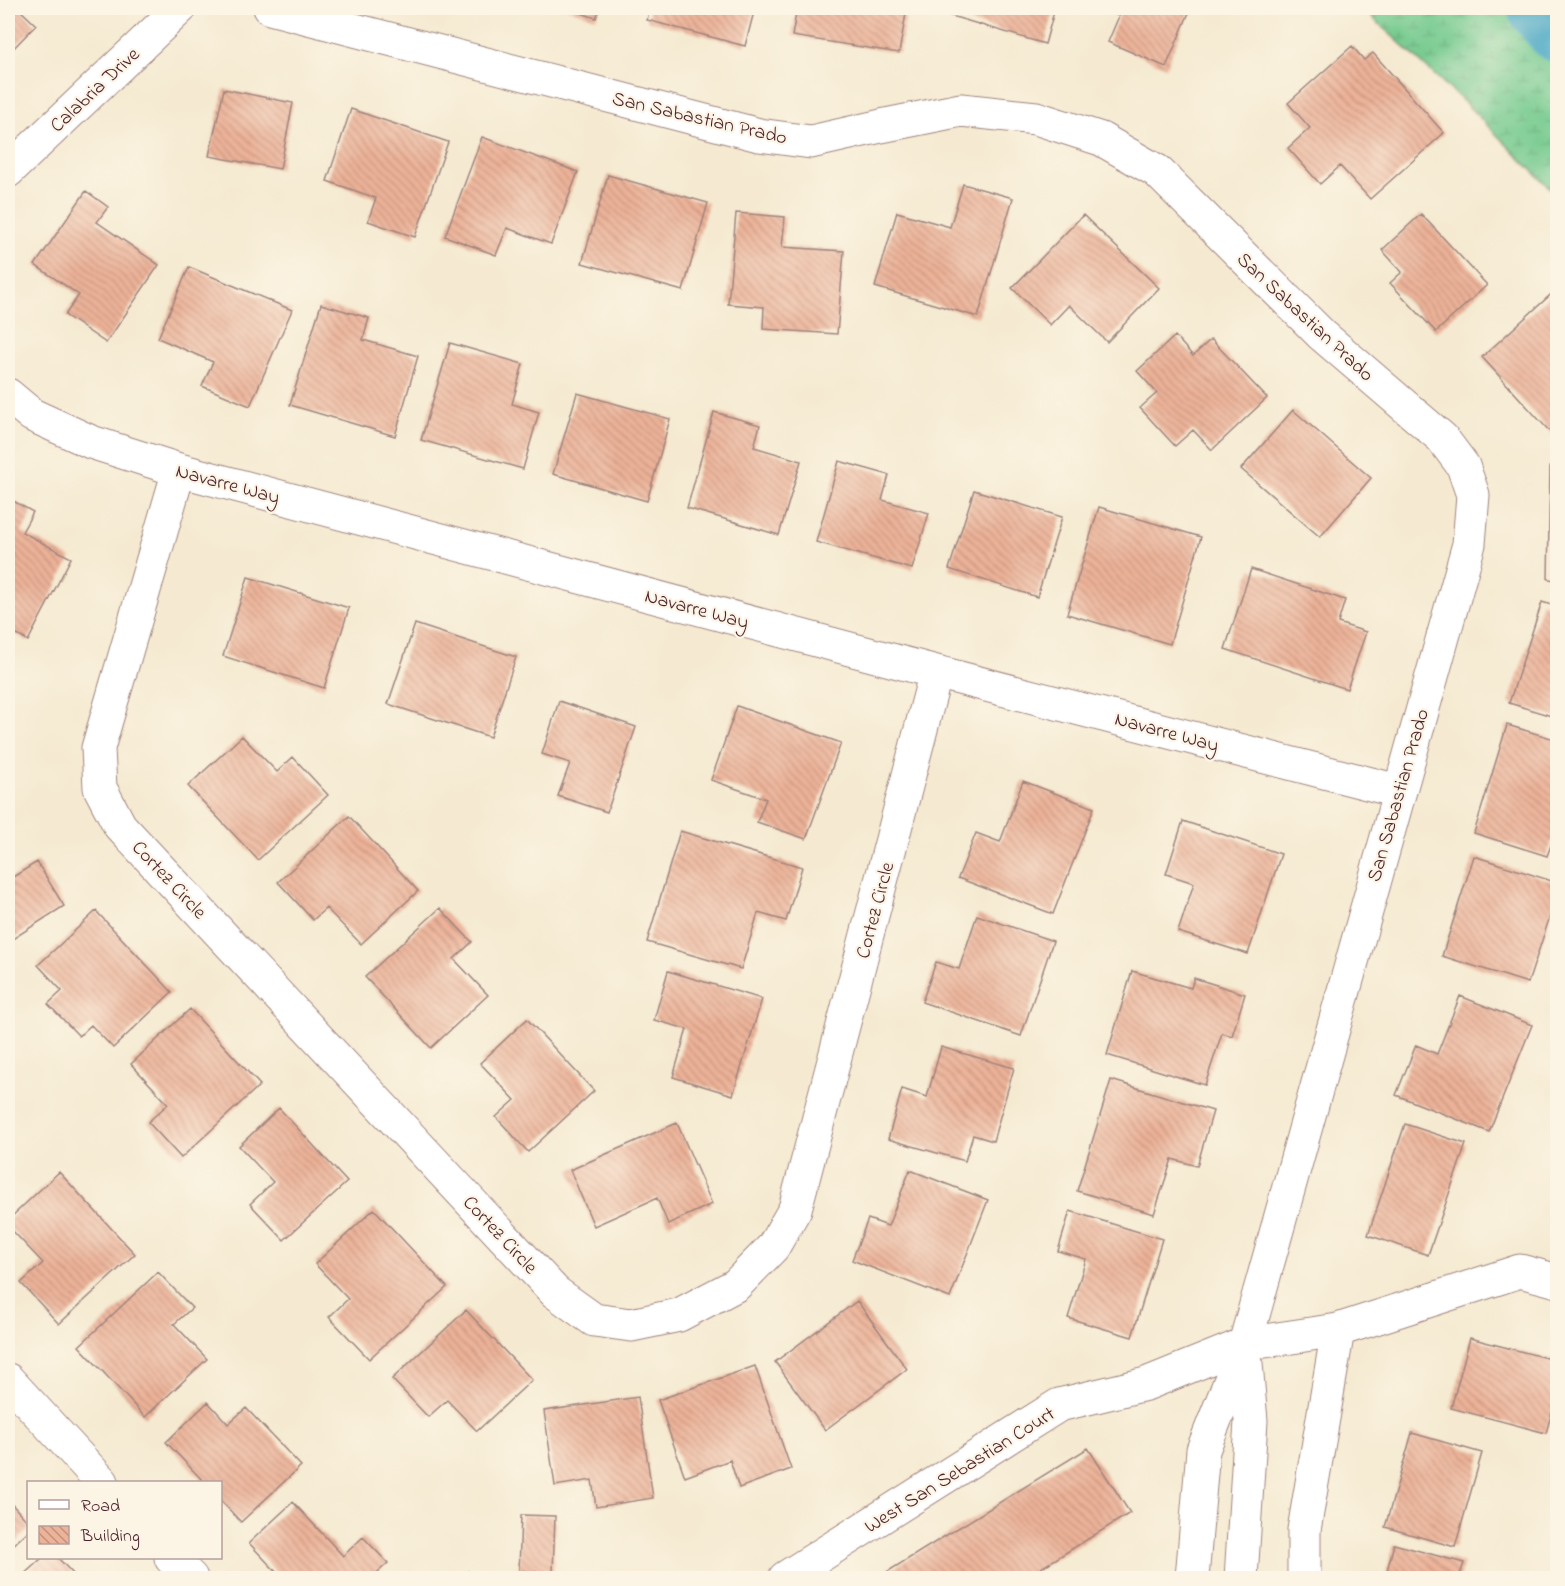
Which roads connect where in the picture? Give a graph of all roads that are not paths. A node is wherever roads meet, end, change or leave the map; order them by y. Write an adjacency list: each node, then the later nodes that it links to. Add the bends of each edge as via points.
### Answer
1 (180, 8): 3 (street, Calabria Drive)
2 (270, 8): 7 (street, San Sabastian Prado, via 759,135 811,142 961,110 1036,118 1101,139 1157,171 1322,335 1442,438 1463,466 1473,495 1468,544)
3 (8, 171)
4 (8, 396): 5 (street, Navarre Way, via 32,415 91,442)
5 (178, 470): 6 (street, Navarre Way); 6 (street, Cortez Circle, via 98,747 100,788 120,826 555,1292 594,1320 631,1325 679,1315 736,1285 773,1247 795,1209)
6 (936, 672): 7 (street, Navarre Way)
7 (1398, 791): 10 (street, San Sabastian Prado)
8 (1557, 1281): 9 (street, West San Sebastian Court, via 1520,1271)
9 (1338, 1330): 10 (street, West San Sebastian Court); 18 (street, via 1304,1530)
10 (1245, 1344): 15 (street, West San Sebastian Court, via 1146,1384 1059,1405); 16 (street, San Sabastian Prado, via 1203,1450); 17 (street, San Sabastian Prado, via 1251,1421)
11 (8, 1380): 12 (street)
12 (101, 1481)
13 (173, 1559): 14 (street)
14 (191, 1578)
15 (785, 1578)
16 (1192, 1578)
17 (1241, 1578)
18 (1304, 1578)

